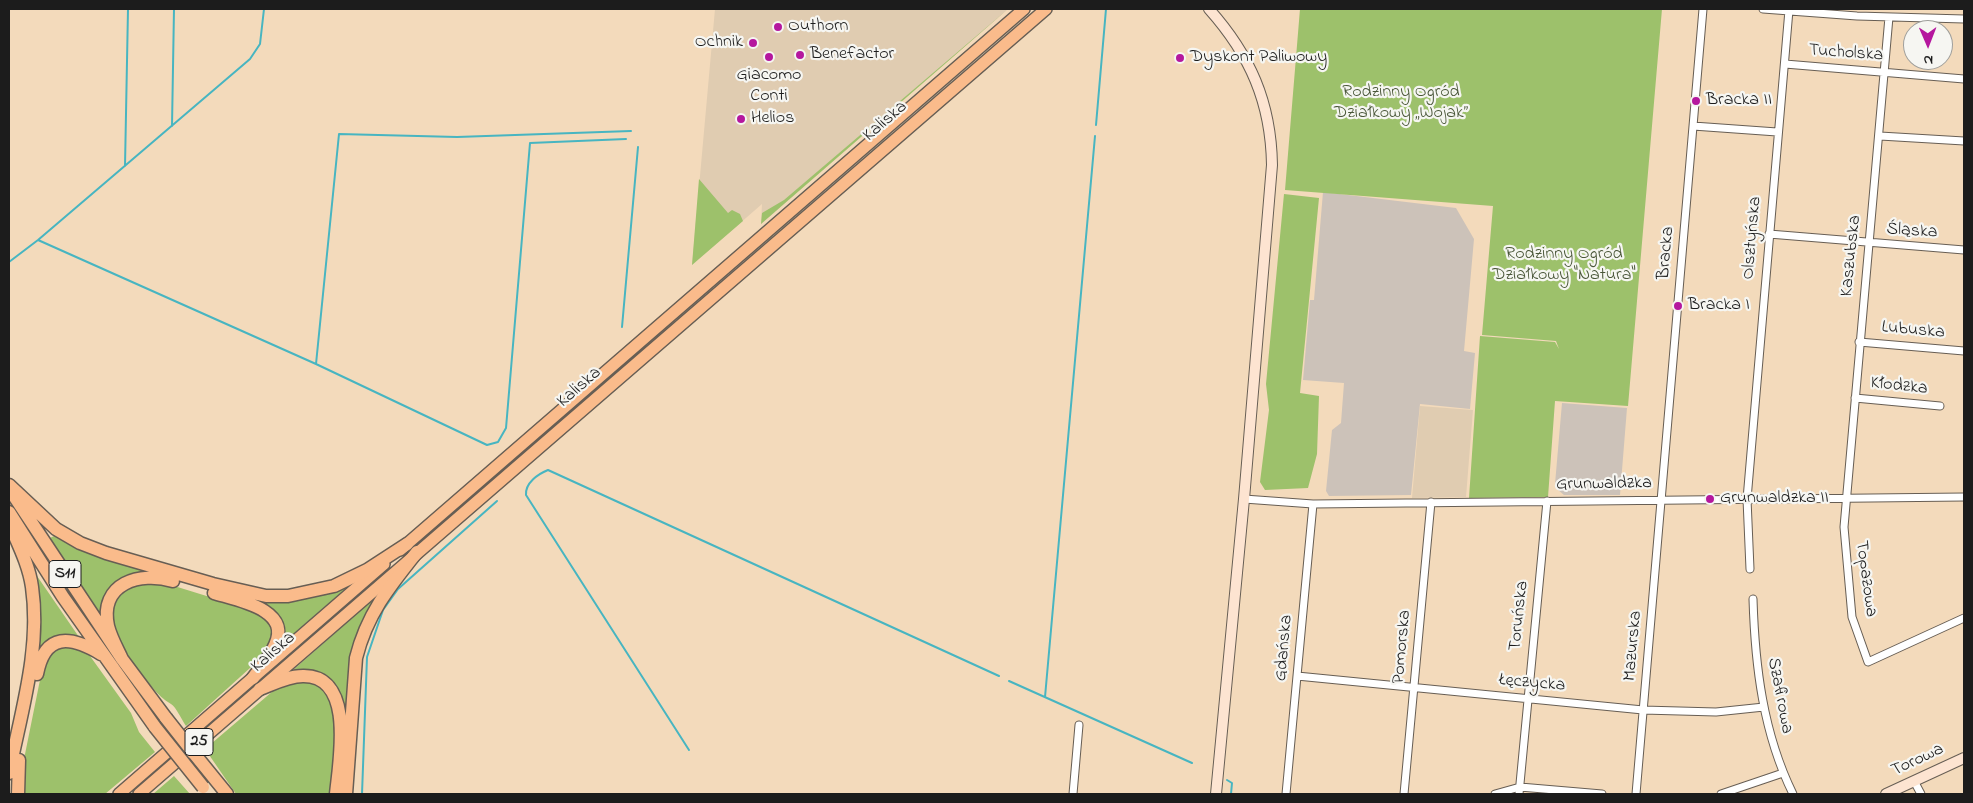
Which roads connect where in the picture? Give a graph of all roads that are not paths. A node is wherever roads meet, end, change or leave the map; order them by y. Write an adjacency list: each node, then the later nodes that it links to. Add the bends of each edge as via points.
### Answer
1 (1024, 9): 37 (main road, Kaliska)
2 (1046, 9): 37 (main road, Kaliska)
3 (1209, 9): 28 (street, via 1231,34 1248,62 1264,101 1271,137 1271,188)
4 (1704, 9): 14 (street, Bracka)
5 (1763, 9): 6 (street)
6 (1789, 10): 7 (street); 11 (street, Olsztyńska)
7 (1800, 10): 8 (street)
8 (1857, 12): 9 (street)
9 (1889, 17): 10 (street); 12 (street, Kaszubska)
10 (1964, 19)
11 (1785, 64): 12 (street, Tucholska); 15 (street, Olsztyńska)
12 (1884, 72): 13 (street, Tucholska); 16 (street, Kaszubska)
13 (1964, 78)
14 (1693, 126): 15 (street); 31 (street, Bracka)
15 (1777, 132): 18 (street, Olsztyńska)
16 (1880, 136): 17 (street); 19 (street, Kaszubska)
17 (1963, 141)
18 (1769, 234): 19 (street, Śląska); 30 (street, Olsztyńska)
19 (1868, 244): 20 (street, Śląska); 21 (street, Kaszubska)
20 (1964, 250)
21 (1859, 342): 22 (street, Lubuska); 23 (street, Kaszubska)
22 (1964, 351)
23 (1855, 398): 24 (street, Kłodzka); 29 (street, Kaszubska)
24 (1940, 406)
25 (9, 485): 37 (highway, via 56,529 80,543 213,584 258,594 288,596 334,586)
26 (9, 489): 42 (highway, S11)
27 (1964, 497): 29 (street, Grunwaldzka)
28 (1244, 498): 34 (street, Grunwaldzka); 64 (street)
29 (1847, 498): 30 (street, Grunwaldzka); 40 (street, Topazowa, via 1844,527 1852,617 1868,662)
30 (1748, 499): 31 (street, Grunwaldzka); 38 (street)
31 (1661, 500): 32 (street, Grunwaldzka); 49 (street, Mazurska)
32 (1547, 501): 33 (street, Grunwaldzka); 47 (street, Toruńska)
33 (1431, 502): 34 (street, Grunwaldzka); 45 (street, Pomorska)
34 (1313, 504): 43 (street, Gdańska)
35 (9, 512): 41 (highway, S11)
36 (9, 523): 52 (highway, via 32,584 35,618 30,665)
37 (412, 548): 44 (main road, Kaliska); 46 (main road, Kaliska); 62 (highway, via 361,636 356,658)
38 (1750, 569)
39 (1753, 599): 48 (street, Szafirowa, via 1754,638)
40 (1964, 618)
41 (104, 656): 55 (highway, S11, bridge, via 154,726); 57 (highway, via 77,641 57,642 43,652 18,769)
42 (122, 659): 44 (highway, via 108,626 110,600 120,587 130,581 148,576 160,577 256,605 272,616 277,641); 60 (highway, S11, bridge)
43 (1297, 676): 45 (street, Łęczycka); 65 (street, Gdańska)
44 (253, 678): 58 (main road, Kaliska)
45 (1414, 689): 47 (street, Łęczycka); 66 (street, Pomorska)
46 (260, 690): 59 (main road, Kaliska / 25); 61 (highway, via 285,679 304,676 314,678 331,691 341,725)
47 (1527, 698): 49 (street, Łęczycka); 56 (street, Toruńska)
48 (1764, 707): 49 (street, Łęczycka, via 1716,712); 53 (street, Szafirowa)
49 (1644, 710): 69 (street, Mazurska)
50 (1079, 725): 63 (street)
51 (1964, 758): 54 (street, Torowa)
52 (9, 773)
53 (1783, 773): 70 (street); 71 (street, Szafirowa)
54 (1914, 781): 72 (street, Torowa); 73 (street)
55 (206, 790)
56 (1520, 791): 67 (street); 68 (street)
57 (18, 794)
58 (119, 794)
59 (139, 794)
60 (227, 794)
61 (336, 794)
62 (346, 794)
63 (1074, 794)
64 (1216, 794)
65 (1286, 794)
66 (1404, 794)
67 (1495, 794)
68 (1602, 794)
69 (1636, 794)
70 (1721, 794)
71 (1793, 794)
72 (1886, 794)
73 (1921, 794)

